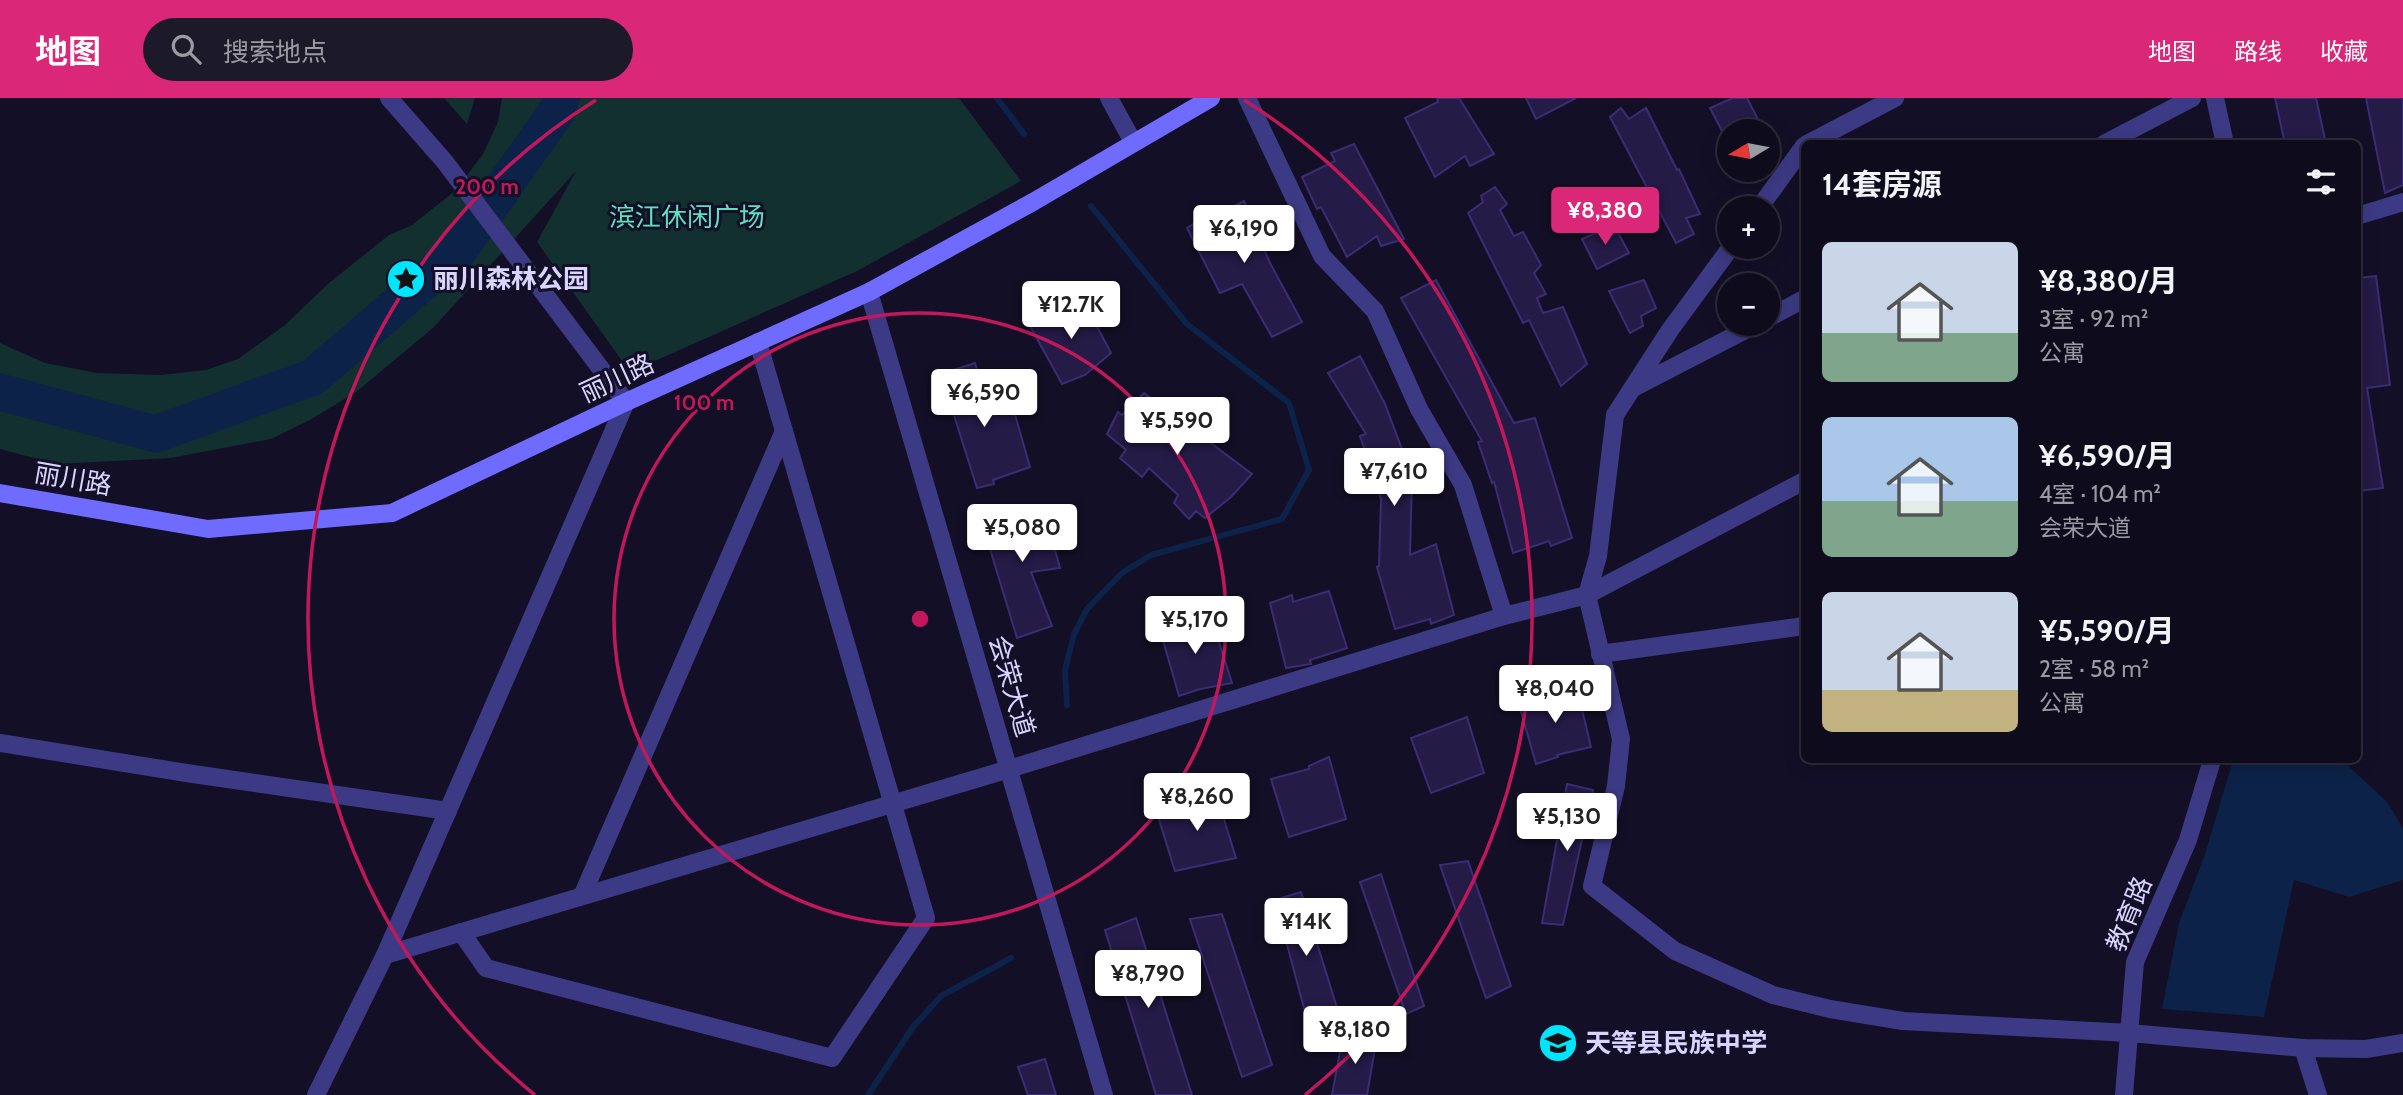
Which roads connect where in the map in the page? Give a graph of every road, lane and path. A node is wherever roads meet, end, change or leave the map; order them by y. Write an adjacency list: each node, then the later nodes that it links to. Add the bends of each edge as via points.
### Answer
1 (389, 98): 23 (street, via 445,162)
2 (1110, 98): 11 (street)
3 (1211, 98): 11 (main road, 丽川路)
4 (1247, 98): 28 (street, via 1322,256 1375,311 1419,409 1463,485)
5 (1895, 98): 8 (street)
6 (2192, 98): 9 (street)
7 (2215, 98): 10 (street)
8 (1815, 140)
9 (2112, 140)
10 (2224, 140)
11 (1133, 142): 17 (main road, 丽川路)
12 (1801, 152): 13 (street)
13 (1768, 196)
14 (2403, 202): 15 (street)
15 (2361, 215)
16 (1722, 259): 22 (street)
17 (869, 292): 21 (main road, 丽川路); 33 (street, 会荣大道)
18 (1801, 301): 19 (street)
19 (1780, 312)
20 (1734, 336): 22 (street)
21 (758, 342): 23 (main road, 丽川路); 24 (street)
22 (1631, 389): 27 (street, via 1615,415 1598,556)
23 (626, 402): 26 (main road, 丽川路, via 392,513 208,529); 35 (street)
24 (784, 431): 34 (street); 36 (street)
25 (1801, 483): 27 (street)
26 (0, 493)
27 (1587, 595): 28 (street); 30 (street)
28 (1504, 616): 33 (street)
29 (1801, 626): 30 (street)
30 (1600, 654): 39 (street, via 1621,738 1616,786 1592,886 1675,951 1773,995 1830,1009 1903,1021)
31 (0, 743): 35 (street)
32 (2211, 763): 39 (street, 教育路, via 2188,840 2135,962)
33 (1009, 769): 34 (street); 43 (street, 会荣大道)
34 (893, 803): 36 (street); 37 (street, via 926,918 832,1058 486,968)
35 (448, 811): 38 (street)
36 (582, 896): 37 (street)
37 (461, 932): 38 (street)
38 (385, 955): 42 (street)
39 (2129, 1033): 41 (street); 44 (street, 教育路)
40 (2403, 1043): 41 (street, via 2366,1049)
41 (2303, 1048): 45 (street)
42 (316, 1095)
43 (1104, 1095)
44 (2124, 1095)
45 (2318, 1095)

